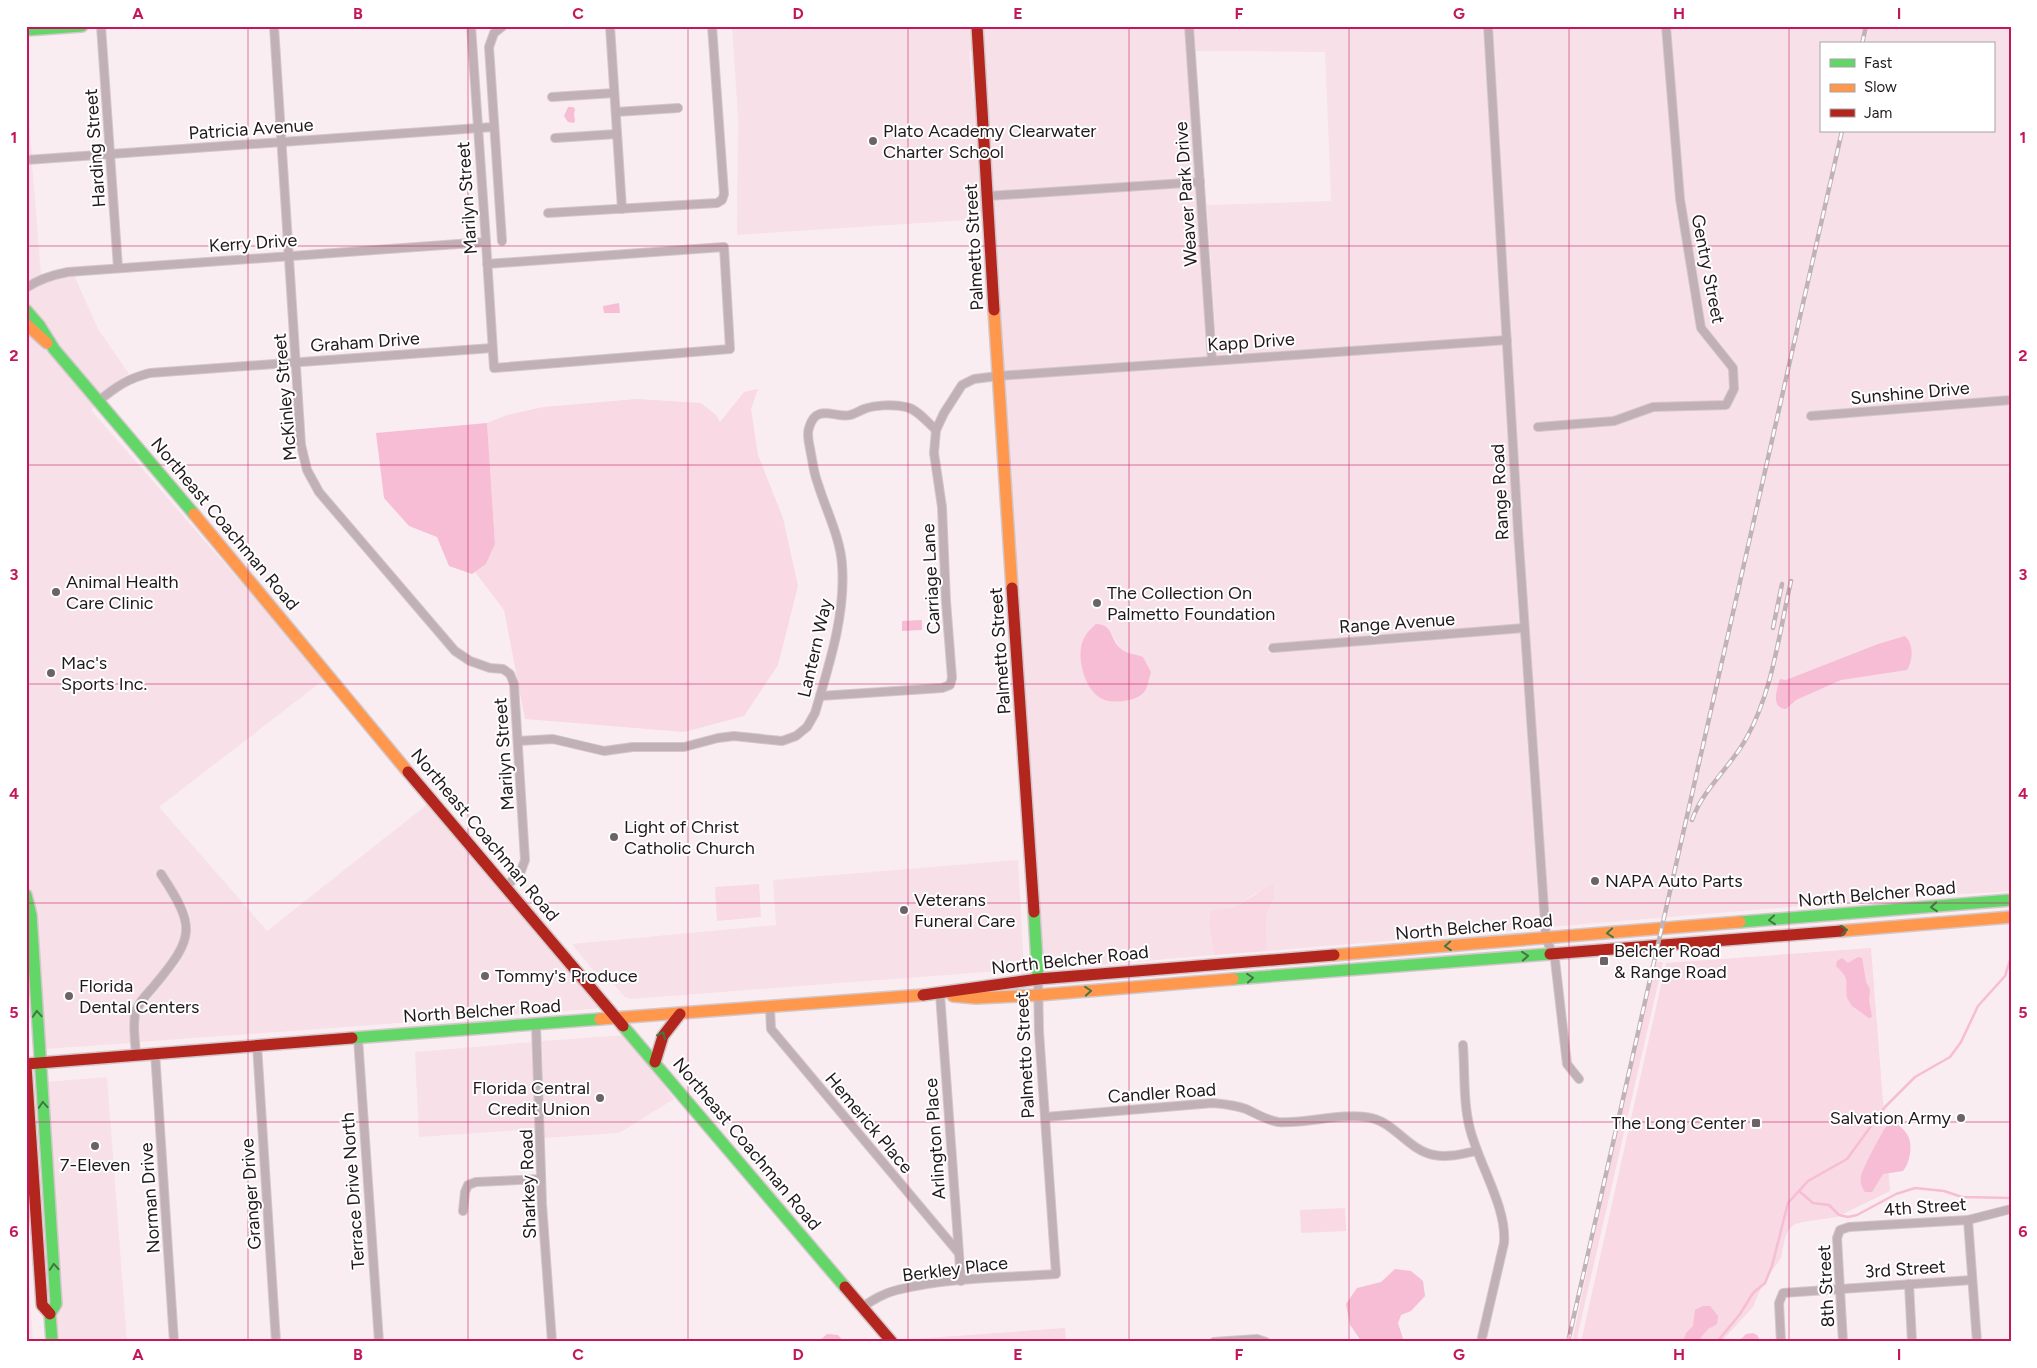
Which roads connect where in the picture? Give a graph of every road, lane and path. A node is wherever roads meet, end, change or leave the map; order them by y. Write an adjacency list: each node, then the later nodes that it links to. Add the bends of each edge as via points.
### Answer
1 (82, 26): 12 (main road)
2 (102, 26): 22 (street, Harding Street)
3 (274, 26): 21 (street, McKinley Street)
4 (471, 26): 18 (street, Marilyn Street)
5 (503, 26): 17 (street, via 494,33 488,47)
6 (610, 26): 13 (street)
7 (712, 26): 26 (street, via 722,200)
8 (977, 26): 25 (main road, Palmetto Street)
9 (1189, 26): 24 (street, Weaver Park Drive)
10 (1488, 26): 36 (street, Range Road)
11 (1666, 26): 45 (street, Gentry Street, via 1680,199 1701,328 1733,368 1734,389 1726,405 1652,407 1614,421)
12 (26, 30)
13 (614, 93): 14 (street); 16 (street)
14 (552, 97)
15 (678, 108): 16 (street)
16 (616, 112): 19 (street)
17 (493, 127): 18 (street, Patricia Avenue); 28 (street)
18 (478, 128): 21 (street, Patricia Avenue); 29 (street, Marilyn Street)
19 (617, 134): 20 (street); 26 (street)
20 (555, 138)
21 (281, 142): 22 (street, Patricia Avenue); 30 (street, McKinley Street)
22 (110, 154): 23 (street, Patricia Avenue); 32 (street, Harding Street)
23 (26, 160)
24 (1200, 182): 25 (street); 39 (street, Weaver Park Drive)
25 (988, 196): 41 (main road, Palmetto Street)
26 (622, 209): 27 (street)
27 (548, 213)
28 (502, 241)
29 (486, 242): 30 (street, Kerry Drive); 31 (street, Marilyn Street)
30 (289, 256): 32 (street, Kerry Drive); 40 (street, McKinley Street)
31 (487, 264): 37 (street, Marilyn Street); 37 (street, Marilyn Street, via 724,247 729,309 730,349 494,368)
32 (118, 268): 33 (street, Kerry Drive, via 50,275)
33 (26, 288)
34 (26, 310): 38 (main road, Northeast Coachman Road)
35 (26, 324): 38 (main road, Northeast Coachman Road)
36 (1507, 340): 39 (street, Kapp Drive); 47 (street, Range Road)
37 (492, 348): 40 (street, Graham Drive)
38 (54, 349): 43 (main road, Northeast Coachman Road)
39 (1212, 360): 41 (street, Kapp Drive)
40 (297, 362): 43 (street, Graham Drive, via 150,373 118,385); 49 (street, McKinley Street, via 301,445 307,470 319,492 455,652 470,661 503,669)
41 (998, 376): 46 (street, Carriage Lane, via 974,379 962,385); 59 (main road, Palmetto Street)
42 (2011, 400): 44 (street, Sunshine Drive)
43 (99, 401): 53 (main road, Northeast Coachman Road)
44 (1811, 416)
45 (1538, 426)
46 (936, 430): 50 (street, Carriage Lane, via 934,453 943,513 950,685); 50 (street, Lantern Way, via 914,410 896,406 867,408 845,416 828,412 812,420 808,429 817,481 842,563 841,612)
47 (1524, 628): 48 (street, Range Avenue); 57 (street, Range Road)
48 (1273, 648)
49 (510, 674): 51 (street, Marilyn Street, via 514,684)
50 (820, 696): 51 (street, Lantern Way, via 807,727 782,741 734,736 684,747 633,747 604,751 553,739)
51 (518, 741): 53 (street, Marilyn Street, via 525,860 521,871)
52 (161, 874): 70 (street, via 183,911 186,934 174,962 138,1006 135,1015)
53 (506, 887): 64 (main road, Northeast Coachman Road)
54 (26, 895): 71 (main road, one-way to 54, via 31,915)
55 (2011, 900): 57 (main road, North Belcher Road, one-way to 57)
56 (2011, 917): 58 (main road, North Belcher Road, one-way to 56)
57 (1546, 938): 58 (street, Range Road); 59 (main road, North Belcher Road, one-way to 59)
58 (1551, 954): 61 (main road, North Belcher Road, one-way to 58); 74 (street, Range Road, via 1555,960 1567,1064)
59 (1038, 979): 60 (main road, North Belcher Road); 61 (street, Palmetto Street)
60 (940, 994): 61 (main road, North Belcher Road, via 976,998); 62 (main road, North Belcher Road); 82 (street, Arlington Place)
61 (1039, 994): 75 (street, Palmetto Street)
62 (770, 1008): 63 (main road, North Belcher Road); 82 (street, Hemerick Place, via 771,1029)
63 (680, 1014): 64 (main road, North Belcher Road); 72 (main road, one-way to 63, via 658,1042)
64 (618, 1019): 65 (main road, North Belcher Road); 72 (main road, Northeast Coachman Road)
65 (536, 1025): 66 (main road, North Belcher Road); 77 (street, Sharkey Road)
66 (358, 1038): 67 (main road, North Belcher Road); 93 (street, Terrace Drive North)
67 (257, 1045): 69 (main road, North Belcher Road); 92 (street, Granger Drive)
68 (1463, 1045): 76 (street, via 1469,1126)
69 (156, 1052): 70 (main road, North Belcher Road); 91 (street, Norman Drive)
70 (136, 1054): 71 (main road, North Belcher Road)
71 (40, 1062): 73 (main road, North Belcher Road); 89 (main road, one-way to 71, via 56,1304)
72 (656, 1062): 88 (main road, Northeast Coachman Road)
73 (26, 1065): 89 (main road, via 42,1305)
74 (1579, 1079)
75 (1045, 1117): 76 (street, Candler Road, via 1213,1103 1233,1105 1277,1122 1366,1117 1387,1124 1420,1150 1434,1155 1451,1156); 83 (street, Palmetto Street)
76 (1476, 1150): 98 (street, via 1505,1230)
77 (541, 1178): 79 (street, via 468,1185); 94 (street, Sharkey Road)
78 (2011, 1209): 80 (street, 4th Street)
79 (463, 1211)
80 (1968, 1220): 81 (street, 4th Street); 84 (street)
81 (1840, 1230): 87 (street, 8th Street, via 1837,1238)
82 (958, 1252): 85 (street, Arlington Place)
83 (1056, 1274): 85 (street, Berkley Place)
84 (1972, 1280): 86 (street, 3rd Street); 102 (street)
85 (961, 1281): 88 (street, Berkley Place, via 897,1290)
86 (1909, 1284): 87 (street, 3rd Street); 101 (street)
87 (1840, 1288): 99 (street, 3rd Street, via 1783,1293 1779,1303); 100 (street, 8th Street)
88 (862, 1307): 95 (main road, Northeast Coachman Road)
89 (50, 1314): 90 (main road)
90 (52, 1342)
91 (174, 1342)
92 (276, 1342)
93 (378, 1342)
94 (552, 1342)
95 (892, 1342)
96 (1214, 1342): 97 (street, via 1257,1339)
97 (1266, 1342)
98 (1481, 1342)
99 (1781, 1342)
100 (1843, 1342)
101 (1912, 1342)
102 (1977, 1342)

